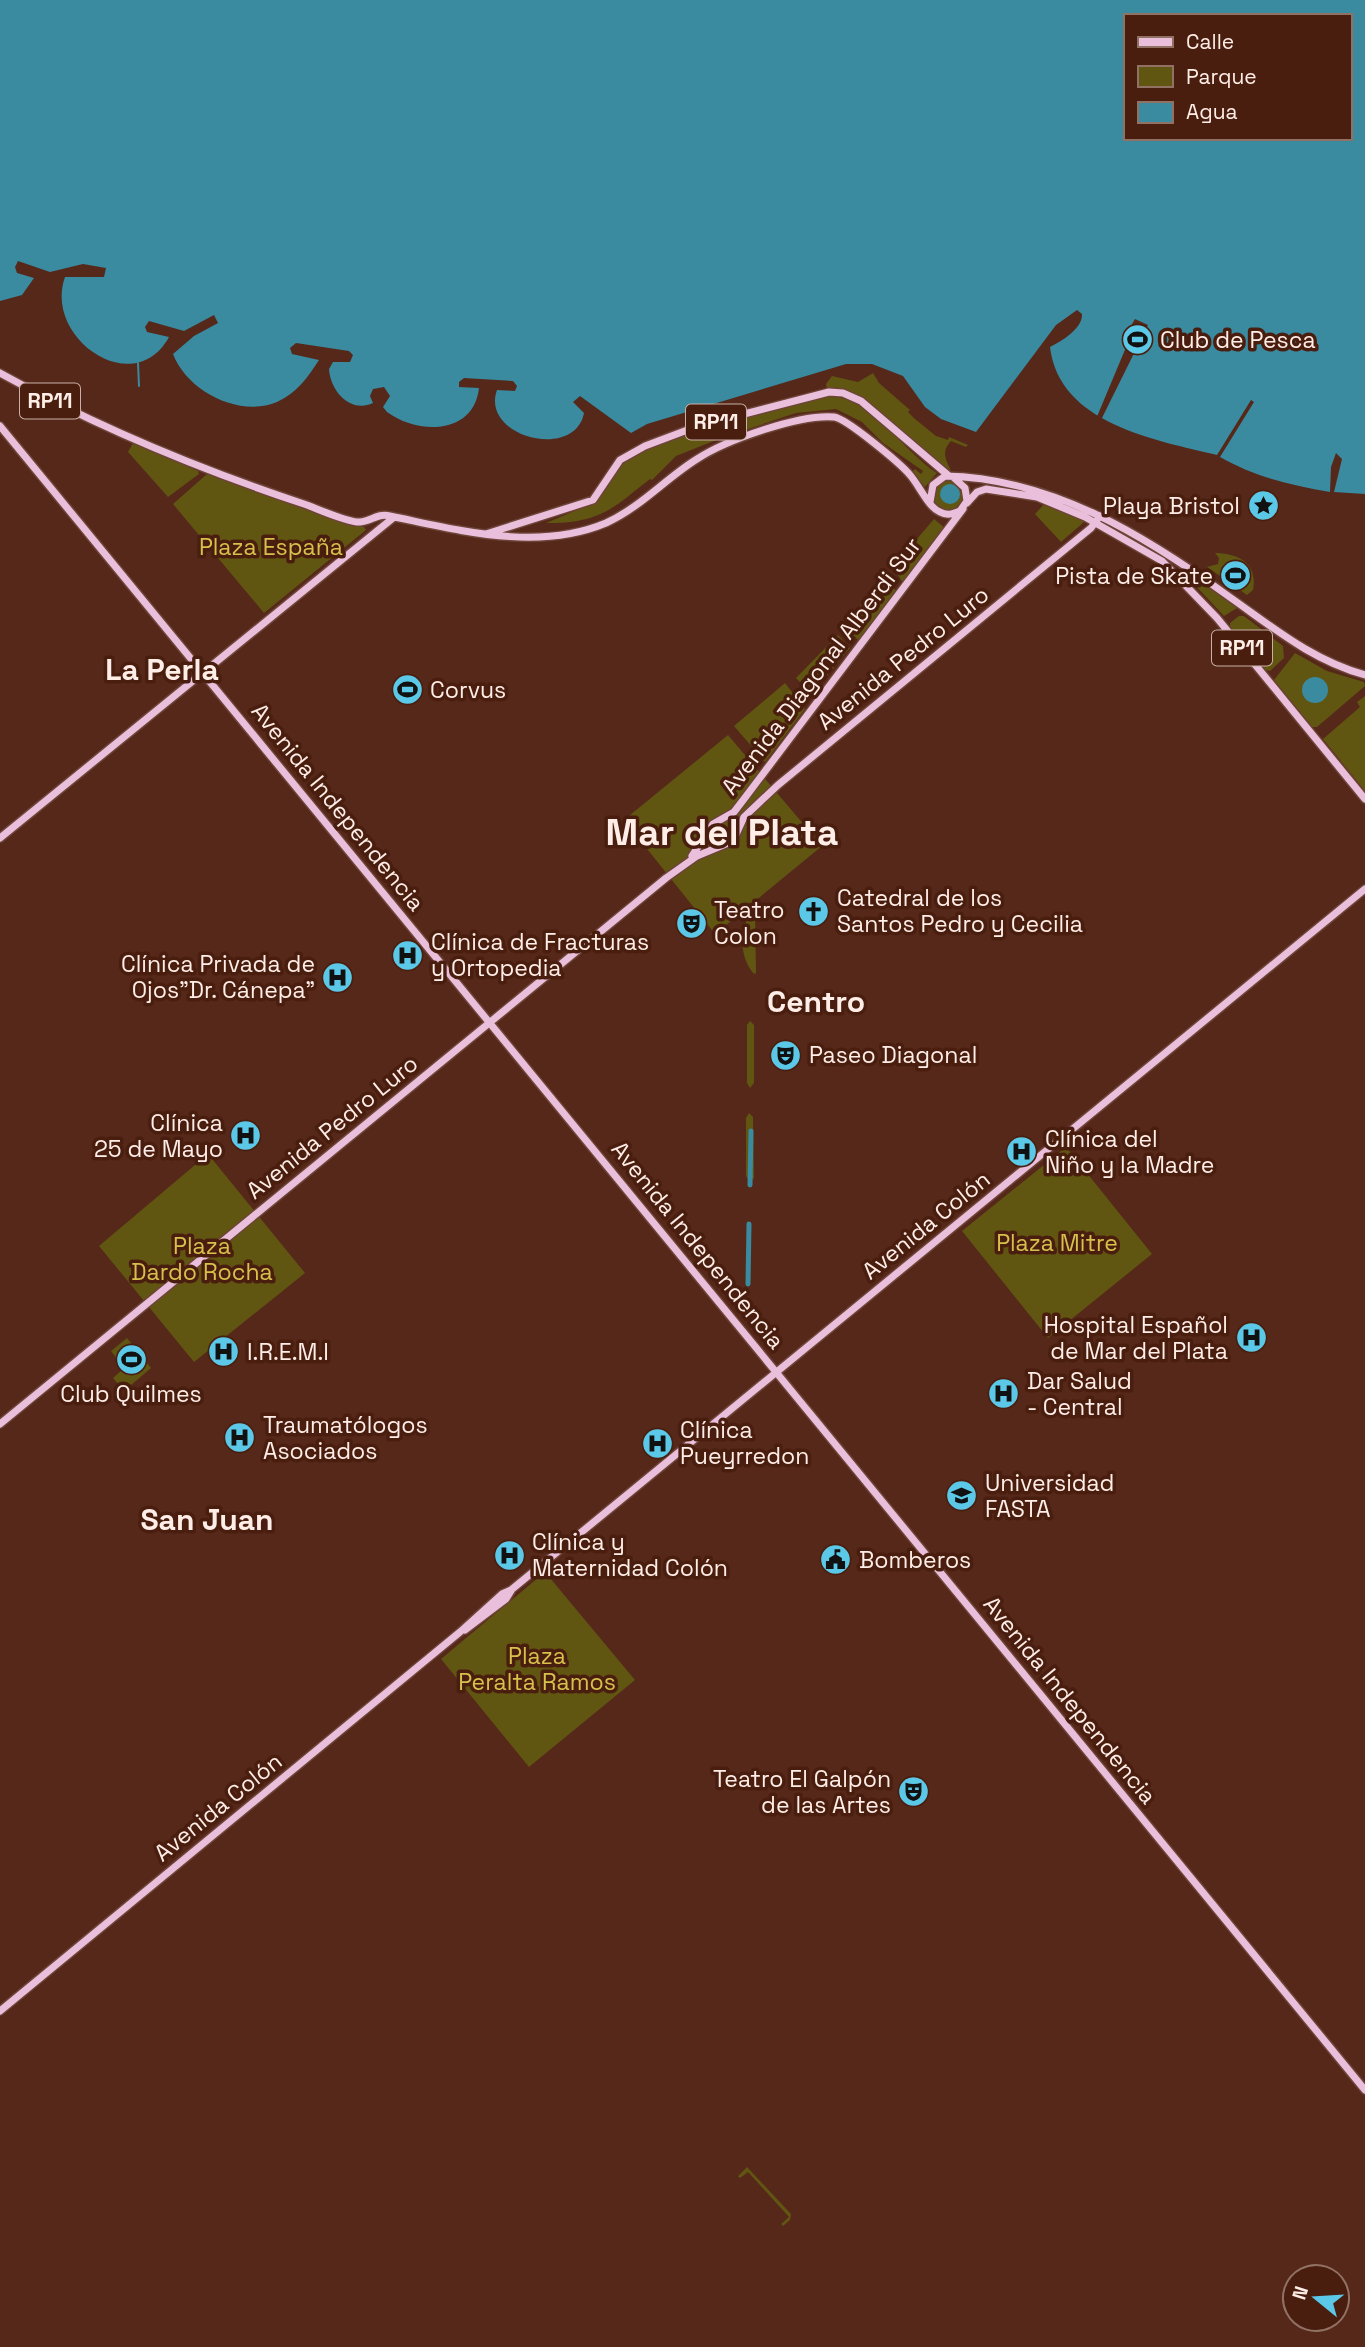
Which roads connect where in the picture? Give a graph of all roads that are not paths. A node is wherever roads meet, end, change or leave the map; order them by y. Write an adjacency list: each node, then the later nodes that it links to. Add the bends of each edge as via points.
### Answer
1 (0, 373): 7 (main road, RP11, via 55,404 187,464 358,522 379,515)
2 (0, 426): 13 (main road, Avenida Independencia / RP11)
3 (951, 476): 4 (main road, via 939,478 933,485); 5 (main road, RP11, via 965,488); 8 (main road, RP11, via 1038,491); 9 (main road, RP11, via 861,401 829,392 698,426 645,446 620,460 593,500)
4 (930, 502): 6 (main road, RP11); 12 (main road, RP11, via 905,469 850,424 830,417 791,424 711,452 642,503 600,525)
5 (965, 506): 6 (main road, RP11, via 954,514); 8 (main road, RP11, via 980,490 1000,490 1045,500); 10 (main road, Avenida Diagonal Alberdi Sur)
6 (938, 512): 10 (main road)
7 (401, 519): 11 (main road, RP11); 13 (main road, via 388,520)
8 (1098, 520): 14 (main road, RP11, via 1167,552 1305,651); 15 (main road, RP11, via 1168,566 1217,618); 17 (main road, Avenida Pedro Luro)
9 (533, 521): 11 (main road, RP11); 12 (main road, via 531,529)
10 (949, 531): 16 (main road, Avenida Diagonal Alberdi Sur)
11 (486, 534): 12 (main road, RP11)
12 (536, 535)
13 (203, 672): 21 (main road); 25 (main road, Avenida Independencia)
14 (1365, 675)
15 (1362, 796)
16 (744, 799): 17 (main road, via 743,808); 18 (main road, Avenida Diagonal Alberdi Sur, via 734,812)
17 (751, 809): 20 (main road, Avenida Pedro Luro)
18 (719, 820): 19 (main road); 20 (main road, via 731,822)
19 (711, 828): 22 (main road, via 713,839); 23 (main road, Avenida Pedro Luro)
20 (736, 834): 22 (main road)
21 (0, 838)
22 (725, 845): 23 (main road, Avenida Pedro Luro)
23 (688, 861): 25 (main road, Avenida Pedro Luro)
24 (1365, 889): 26 (main road, Avenida Colón)
25 (490, 1023): 26 (main road, Avenida Independencia); 27 (main road, Avenida Pedro Luro)
26 (776, 1372): 28 (main road, Avenida Colón); 31 (main road, Avenida Independencia)
27 (0, 1424)
28 (511, 1591): 29 (main road, Avenida Colón); 29 (main road, Avenida Colón, via 474,1626)
29 (460, 1632): 30 (main road, Avenida Colón)
30 (0, 2011)
31 (1365, 2090)

